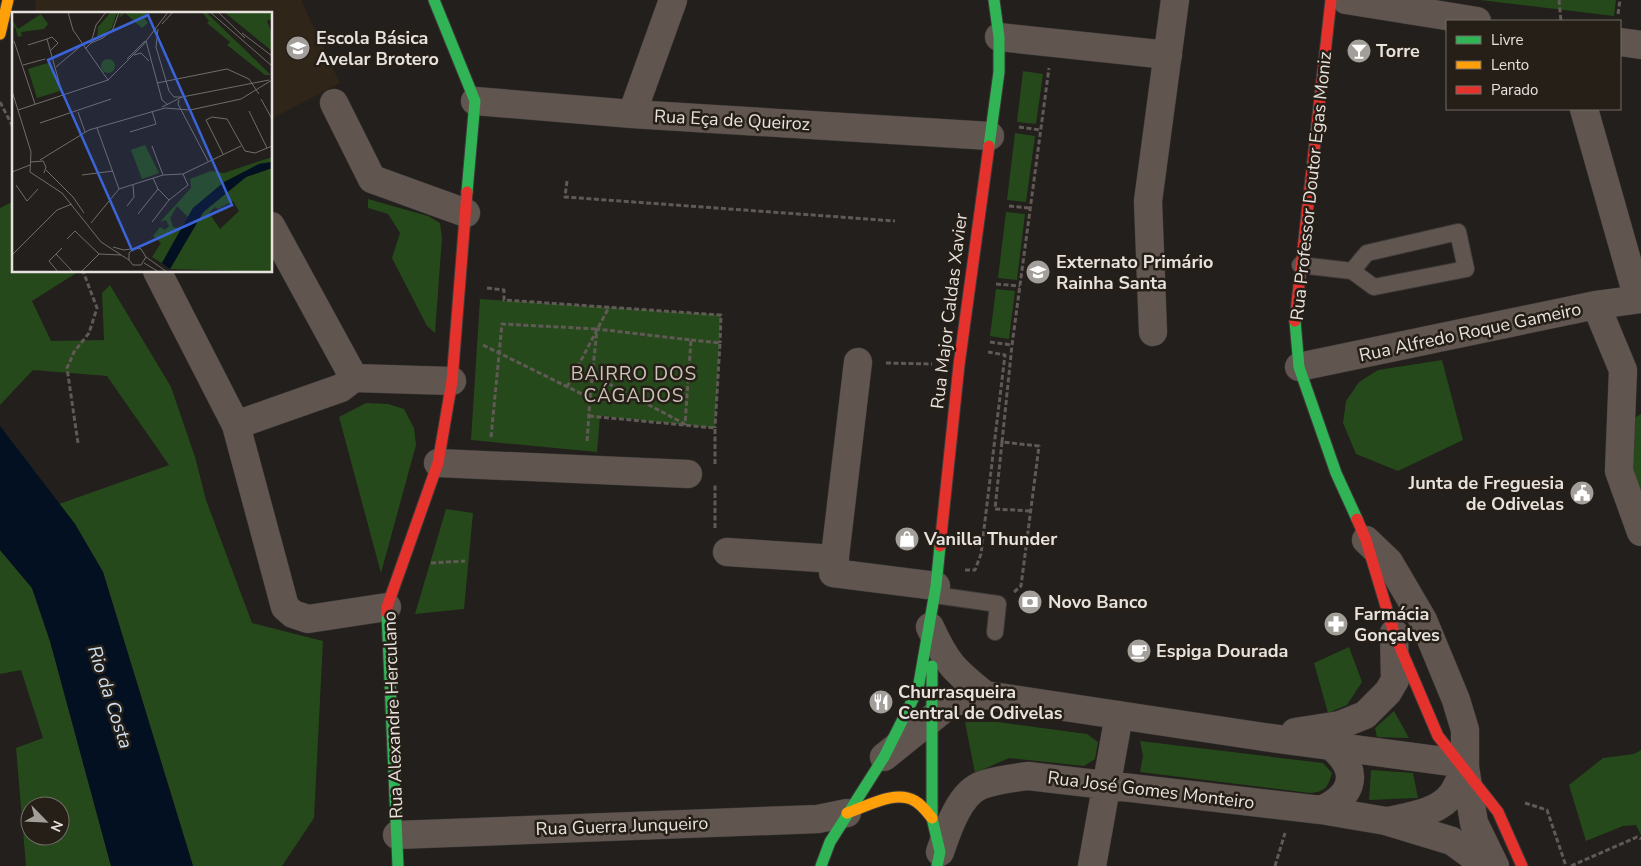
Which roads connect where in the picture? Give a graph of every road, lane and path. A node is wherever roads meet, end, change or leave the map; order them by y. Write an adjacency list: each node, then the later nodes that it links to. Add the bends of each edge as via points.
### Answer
1 (2, 0): 11 (street)
2 (8, 0): 11 (street)
3 (434, 0): 21 (street, Rua Alexandre Herculano)
4 (673, 0): 25 (street)
5 (994, 0): 17 (street, Rua Major Caldas Xavier)
6 (1175, 0): 19 (street)
7 (1331, 0): 35 (street, Rua Professor Doutor Egas Moniz)
8 (1346, 0): 12 (street)
9 (1558, 0): 13 (path)
10 (1620, 0): 14 (path)
11 (4, 15): 16 (street)
12 (1471, 20)
13 (1561, 20)
14 (1619, 20)
15 (1621, 31): 18 (street)
16 (0, 34)
17 (999, 38): 19 (street); 28 (street, Rua Major Caldas Xavier)
18 (1641, 45)
19 (1168, 55): 47 (street, via 1148,201)
20 (1050, 60): 27 (path)
21 (476, 101): 25 (street, Rua Eça de Queiroz); 32 (street, Rua Alexandre Herculano)
22 (0, 102): 26 (path)
23 (334, 103): 32 (street, via 372,179)
24 (1584, 110): 41 (street)
25 (632, 114): 28 (street, Rua Eça de Queiroz)
26 (12, 125)
27 (1040, 130): 28 (path); 31 (path)
28 (1000, 131): 55 (street, Rua Major Caldas Xavier)
29 (567, 181): 33 (path, via 565,197)
30 (1000, 205): 31 (path)
31 (1030, 208): 40 (path)
32 (466, 213): 46 (street, Rua Alexandre Herculano)
33 (895, 221)
34 (272, 228): 58 (street)
35 (1300, 265): 36 (lane); 56 (street, Rua Professor Doutor Egas Moniz, via 1296,317)
36 (1352, 270): 36 (lane, via 1374,287 1466,269 1458,232 1367,253)
37 (83, 272): 69 (path, via 97,308 89,333 74,352 67,368)
38 (157, 272): 65 (street)
39 (991, 283): 40 (path)
40 (1020, 286): 51 (path)
41 (1639, 299): 43 (street, Rua Alfredo Roque Gameiro)
42 (504, 300): 44 (path)
43 (1596, 306): 56 (street, Rua Alfredo Roque Gameiro); 59 (street)
44 (609, 308): 45 (path); 50 (path, via 721,315)
45 (597, 329): 48 (path); 53 (path, via 502,324); 57 (path); 61 (path)
46 (456, 331): 53 (path); 60 (street, Rua Alexandre Herculano)
47 (1153, 332)
48 (691, 340): 50 (path); 64 (path)
49 (984, 342): 51 (path)
50 (720, 343): 66 (path)
51 (1012, 345): 68 (path)
52 (982, 352): 73 (path, via 1005,355)
53 (500, 353): 61 (path); 67 (path)
54 (858, 362): 55 (path); 79 (street)
55 (959, 365): 80 (street, Rua Major Caldas Xavier)
56 (1299, 367): 77 (street, Rua Professor Doutor Egas Moniz, via 1336,474)
57 (592, 375): 62 (path); 64 (path)
58 (354, 378): 60 (street); 65 (street, via 341,388)
59 (1632, 378): 76 (street, via 1619,472)
60 (452, 381): 71 (street, Rua Alexandre Herculano)
61 (567, 387): 62 (path)
62 (590, 398): 63 (path)
63 (589, 416): 64 (path); 70 (path)
64 (685, 424): 66 (path)
65 (236, 426): 82 (street, via 285,607 308,620)
66 (715, 428): 78 (path, via 714,551)
67 (491, 442)
68 (1002, 442): 74 (path); 75 (path, via 1039,446)
69 (78, 443)
70 (586, 450)
71 (438, 463): 72 (street); 82 (street, Rua Alexandre Herculano)
72 (688, 474)
73 (990, 474): 74 (path); 80 (path, via 981,554 975,570 954,570)
74 (998, 475): 75 (path, via 995,509)
75 (1031, 511): 81 (path, via 1021,586)
76 (1641, 532)
77 (1366, 540): 85 (street, Rua Professor Doutor Egas Moniz); 92 (street, Rua Professor Doutor Egas Moniz, via 1389,562 1423,620 1465,730)
78 (727, 552): 79 (street)
79 (835, 560): 80 (street, via 833,572)
80 (941, 593): 81 (lane); 83 (street, Rua Major Caldas Xavier)
81 (998, 604): 84 (lane)
82 (387, 607): 99 (street, Rua Alexandre Herculano)
83 (930, 627): 86 (street, via 944,658); 88 (street, Rua Major Caldas Xavier); 91 (street, Rua Major Caldas Xavier, via 918,688)
84 (996, 632)
85 (1394, 633): 89 (street, via 1394,680 1388,692 1365,715 1340,725); 92 (street, Rua Professor Doutor Egas Moniz, via 1438,736)
86 (985, 695): 87 (street); 88 (street, via 951,704)
87 (1119, 715): 89 (street); 93 (street)
88 (933, 726): 91 (street); 97 (street, Rua Major Caldas Xavier)
89 (1264, 737): 90 (street)
90 (1331, 746): 92 (street, via 1451,762); 95 (street, via 1345,758 1350,776 1346,791 1338,802)
91 (884, 757): 96 (street, Rua Major Caldas Xavier)
92 (1465, 768): 98 (street, Rua José Gomes Monteiro, via 1453,793 1439,806); 107 (street, Rua Professor Doutor Egas Moniz, via 1474,822); 108 (street, Rua Professor Doutor Egas Moniz, via 1498,812)
93 (1108, 784): 94 (street, Rua José Gomes Monteiro); 101 (street, Rua José Gomes Monteiro, via 1028,776 981,785 970,793 953,816); 104 (street)
94 (1292, 806): 95 (street, Rua José Gomes Monteiro); 105 (path)
95 (1321, 810): 98 (street, Rua José Gomes Monteiro)
96 (847, 813): 97 (street, via 883,799 904,797 915,800); 99 (street, Rua Guerra Junqueiro, via 818,819); 103 (street, Rua Major Caldas Xavier)
97 (932, 818): 101 (street, Rua Major Caldas Xavier)
98 (1386, 821): 106 (street, Rua José Gomes Monteiro, via 1452,841)
99 (397, 835): 102 (street, Rua Alexandre Herculano)
100 (1641, 839): 109 (path, via 1637,837)
101 (938, 859)
102 (398, 866)
103 (820, 866)
104 (1092, 866)
105 (1275, 866)
106 (1486, 866)
107 (1495, 866)
108 (1522, 866)
109 (1571, 866)

